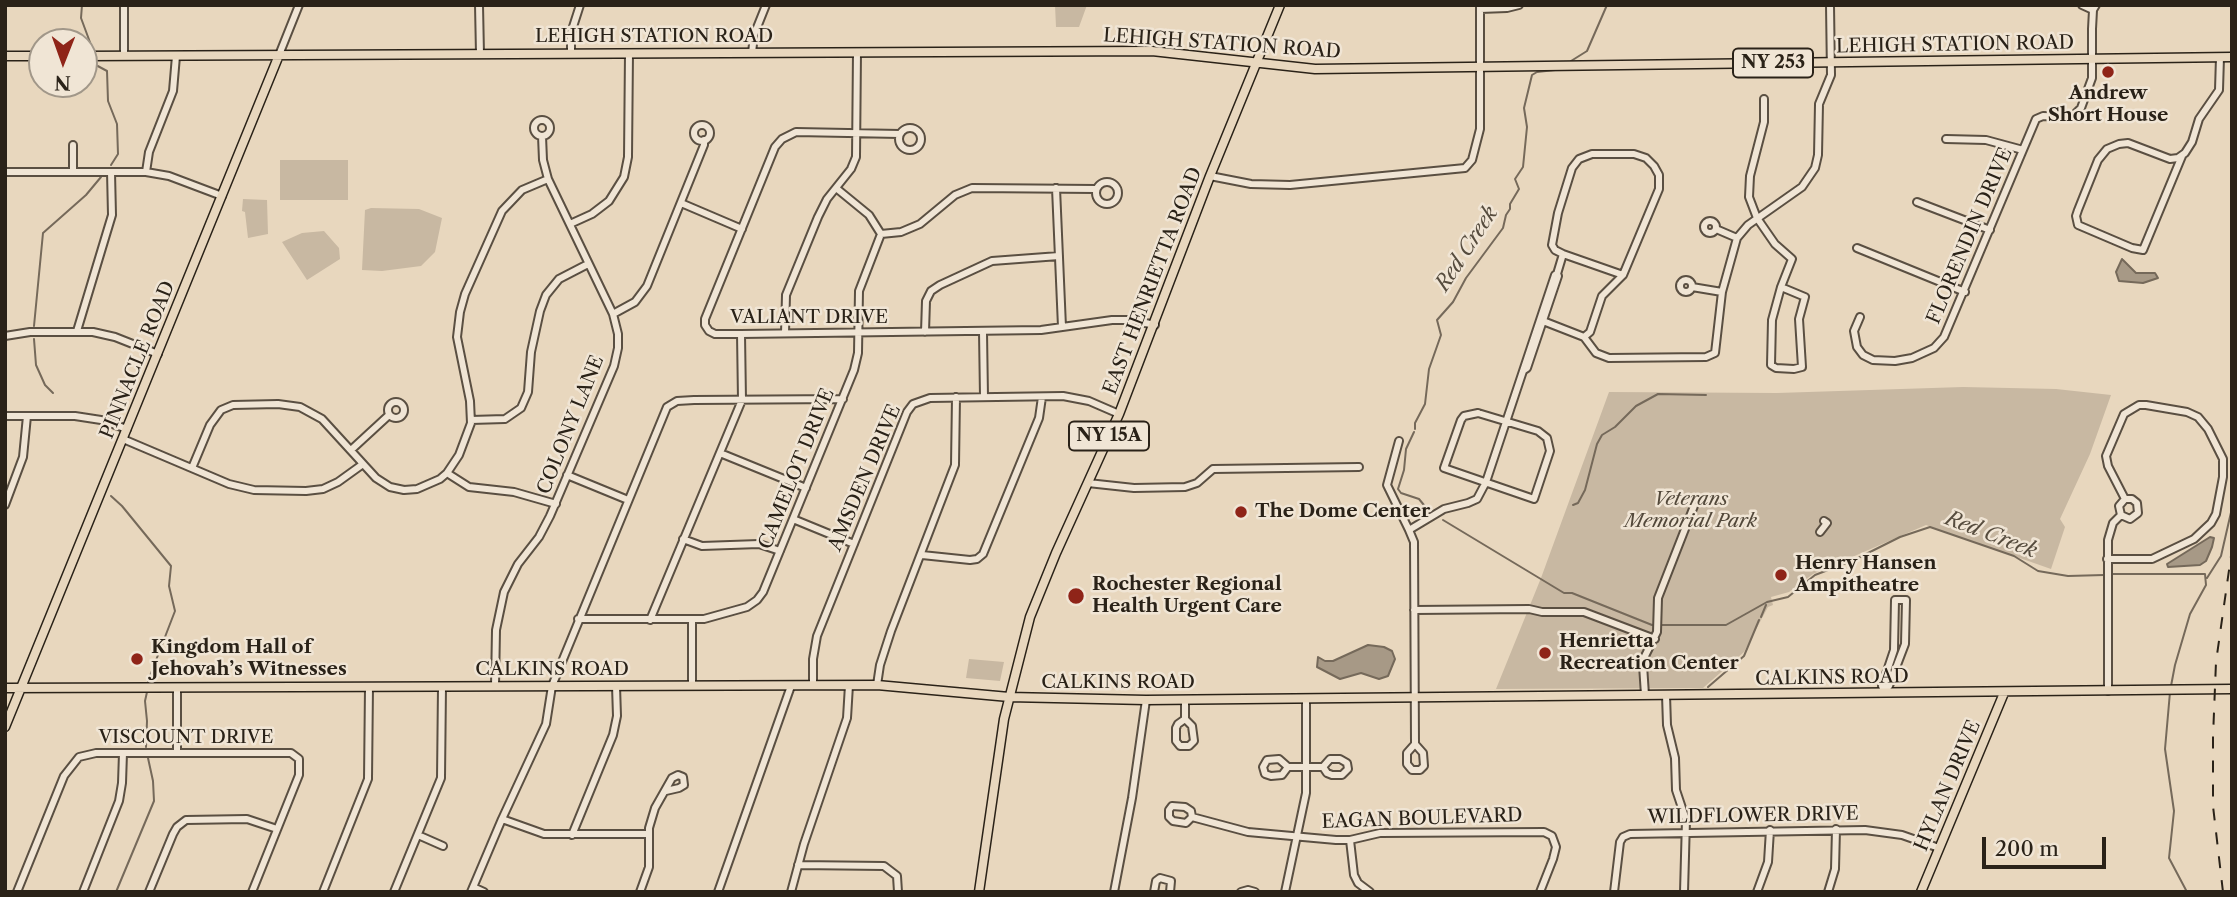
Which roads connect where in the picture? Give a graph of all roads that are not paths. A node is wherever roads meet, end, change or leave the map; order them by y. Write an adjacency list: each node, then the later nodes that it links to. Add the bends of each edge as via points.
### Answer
1 (124, 5): 21 (street)
2 (299, 5): 17 (street, PINNACLE ROAD)
3 (480, 5): 15 (street)
4 (580, 5): 16 (street, via 571,33)
5 (766, 5): 14 (street)
6 (1280, 5): 27 (main road, EAST HENRIETTA ROAD / NY 15A)
7 (1520, 5): 10 (street)
8 (1830, 5): 26 (street)
9 (2082, 5): 11 (street)
10 (1480, 7): 28 (street)
11 (2095, 7): 25 (street)
12 (858, 52): 14 (main road, LEHIGH STATION ROAD / NY 253); 27 (main road, LEHIGH STATION ROAD / NY 253, via 1152,51); 30 (street)
13 (629, 53): 14 (main road, LEHIGH STATION ROAD / NY 253); 16 (main road, LEHIGH STATION ROAD / NY 253); 51 (street, via 624,177 602,208)
14 (752, 53)
15 (480, 54): 16 (main road, LEHIGH STATION ROAD / NY 253); 17 (main road, LEHIGH STATION ROAD / NY 253)
16 (571, 54)
17 (279, 55): 22 (main road, LEHIGH STATION ROAD / NY 253); 47 (main road, PINNACLE ROAD)
18 (5, 56): 19 (main road)
19 (28, 56)
20 (98, 56): 21 (main road, LEHIGH STATION ROAD / NY 253)
21 (124, 56): 22 (main road, LEHIGH STATION ROAD / NY 253)
22 (176, 56): 41 (street, via 173,91)
23 (2220, 57): 24 (main road, LEHIGH STATION ROAD / NY 253); 25 (main road, LEHIGH STATION ROAD / NY 253); 37 (street, via 2219,90)
24 (2232, 57)
25 (2092, 59): 26 (main road, LEHIGH STATION ROAD / NY 253); 36 (street, FLORENDIN DRIVE, via 2092,78 2078,113 2039,117)
26 (1830, 62): 28 (main road, LEHIGH STATION ROAD / NY 253); 50 (street, via 1831,79 1819,104 1813,173 1797,192)
27 (1257, 64): 28 (main road, LEHIGH STATION ROAD / NY 253, via 1315,69); 42 (main road, EAST HENRIETTA ROAD / NY 15A)
28 (1481, 66): 42 (street, via 1480,129 1472,160 1465,168 1290,185)
29 (1764, 99): 50 (street, via 1763,129 1748,190)
30 (858, 132): 31 (street, VALIANT DRIVE); 44 (street, via 854,163); 52 (street, VALIANT DRIVE, via 796,132 785,137 775,147)
31 (900, 134)
32 (542, 136): 43 (street, COLONY LANE)
33 (1946, 139): 36 (street, via 1986,140)
34 (704, 140): 49 (street)
35 (73, 145): 39 (street)
36 (2023, 150): 54 (street, FLORENDIN DRIVE)
37 (2182, 156): 37 (street, via 2166,158 2128,143 2107,149 2078,210 2078,225 2143,250)
38 (5, 172): 39 (street)
39 (73, 172): 40 (street)
40 (111, 172): 41 (street); 72 (street, via 111,215)
41 (146, 172): 47 (street)
42 (1210, 176): 70 (main road, EAST HENRIETTA ROAD / NY 15A)
43 (548, 179): 51 (street, COLONY LANE); 91 (street, via 518,193 502,211 462,304 457,337)
44 (836, 188): 55 (street, via 869,215); 75 (street, via 818,217 786,295)
45 (1056, 188): 46 (street); 55 (street, via 971,188 955,195 920,224); 59 (street)
46 (1097, 189)
47 (222, 196): 80 (main road, PINNACLE ROAD)
48 (1917, 202): 54 (street)
49 (681, 203): 52 (street); 67 (street, via 644,291)
50 (1757, 218): 56 (street); 64 (street, via 1792,259)
51 (570, 224): 60 (street, COLONY LANE)
52 (742, 229): 77 (street, VALIANT DRIVE, via 704,323 715,334)
53 (1716, 229): 56 (street)
54 (1990, 230): 66 (street, FLORENDIN DRIVE)
55 (881, 234): 76 (street, CAMELOT DRIVE, via 859,291)
56 (1737, 238): 65 (street)
57 (1857, 248): 66 (street)
58 (1563, 254): 61 (street); 62 (street); 62 (street, via 1555,250 1552,239 1572,168 1579,159 1591,154 1646,158 1659,175 1659,189)
59 (1059, 256): 71 (street); 73 (street, via 992,261 940,285 926,301)
60 (588, 264): 67 (street, COLONY LANE); 91 (street, via 559,279 546,295 521,408 505,419)
61 (1557, 274): 69 (street); 81 (street)
62 (1623, 275): 79 (street, via 1602,296)
63 (1692, 287): 65 (street)
64 (1781, 287): 64 (street, via 1772,320 1771,365 1794,369 1802,367 1798,319 1805,297)
65 (1722, 292): 79 (street, via 1716,350 1709,357 1609,358 1596,353)
66 (1965, 292): 68 (street, FLORENDIN DRIVE, via 1944,337 1927,353 1912,358 1886,362 1863,355 1854,337)
67 (613, 314): 102 (street, COLONY LANE, via 619,341 616,361)
68 (1860, 317)
69 (1543, 321): 79 (street); 81 (street)
70 (1155, 325): 71 (street, VALIANT DRIVE, via 1112,320); 87 (main road, EAST HENRIETTA ROAD / NY 15A)
71 (1062, 327): 74 (street, VALIANT DRIVE)
72 (77, 331): 78 (street); 80 (street, via 115,337)
73 (925, 332): 74 (street, VALIANT DRIVE); 76 (street, VALIANT DRIVE)
74 (984, 332): 83 (street)
75 (785, 333): 76 (street, VALIANT DRIVE); 77 (street, VALIANT DRIVE)
76 (858, 333): 85 (street, CAMELOT DRIVE, via 857,361)
77 (741, 334): 86 (street)
78 (5, 336)
79 (1584, 337)
80 (158, 354): 93 (main road, PINNACLE ROAD)
81 (1524, 370): 92 (street)
82 (956, 397): 83 (street, AMSDEN DRIVE); 117 (street, AMSDEN DRIVE, via 926,398 911,406); 119 (street, via 956,465)
83 (984, 397): 84 (street, AMSDEN DRIVE)
84 (1042, 397): 87 (street, AMSDEN DRIVE, via 1081,399); 119 (street, via 1039,418 983,554 970,560)
85 (843, 399): 86 (street); 105 (street, CAMELOT DRIVE)
86 (742, 400): 97 (street); 107 (street, via 671,403)
87 (1119, 414): 104 (main road, EAST HENRIETTA ROAD / NY 15A)
88 (389, 415): 96 (street)
89 (5, 416): 90 (street)
90 (27, 416): 93 (street, via 82,416); 109 (street, via 23,457)
91 (471, 420): 101 (street, via 463,447)
92 (1507, 421): 103 (street); 103 (street, via 1478,413 1464,416 1444,468); 103 (street, via 1547,438 1550,451 1538,489 1534,499)
93 (127, 429): 94 (main road, PINNACLE ROAD)
94 (123, 439): 100 (street); 138 (main road, PINNACLE ROAD)
95 (1399, 441): 114 (street, via 1387,485)
96 (351, 450): 98 (street); 100 (street, via 322,419 300,407 233,405 213,418)
97 (720, 453): 105 (street); 116 (street)
98 (363, 464): 100 (street, via 333,485 306,491 247,489); 101 (street, via 383,483 404,490 430,484)
99 (1359, 467): 104 (street, via 1213,469 1185,487)
100 (192, 468)
101 (447, 473): 108 (street, via 469,488 514,492)
102 (567, 475): 107 (street); 108 (street, COLONY LANE)
103 (1486, 482): 114 (street, via 1477,499 1444,509)
104 (1088, 484): 145 (main road, EAST HENRIETTA ROAD / NY 15A, via 1034,607)
105 (806, 488): 113 (street, CAMELOT DRIVE)
106 (2125, 499): 112 (street, via 2119,506); 112 (street, via 2135,501 2138,513 2130,519); 120 (street, via 2106,456 2124,414 2146,405 2198,417 2223,460 2211,523 2194,539 2161,556)
107 (628, 500): 122 (street)
108 (556, 504): 130 (street, COLONY LANE, via 511,575 502,599)
109 (5, 505)
110 (1694, 506): 125 (street, via 1660,593)
111 (1829, 513): 115 (street)
112 (2121, 515): 120 (street, via 2109,533)
113 (793, 519): 117 (street); 118 (street, CAMELOT DRIVE)
114 (1409, 530): 121 (street, via 1414,542)
115 (1820, 532)
116 (684, 539): 118 (street, via 702,546 759,544); 123 (street)
117 (854, 544): 127 (street, AMSDEN DRIVE, via 815,643)
118 (780, 551): 124 (street, CAMELOT DRIVE, via 754,603)
119 (922, 555): 129 (street, via 882,657)
120 (2107, 559): 141 (street)
121 (1414, 610): 125 (street, via 1584,612); 146 (street)
122 (579, 619): 123 (street, CAMELOT DRIVE); 131 (street)
123 (650, 620): 124 (street, CAMELOT DRIVE)
124 (692, 620): 126 (street)
125 (1656, 635): 143 (street, via 1645,656)
126 (692, 685): 132 (main road, CALKINS ROAD); 133 (main road, CALKINS ROAD)
127 (813, 685): 128 (main road, CALKINS ROAD); 133 (main road, CALKINS ROAD)
128 (849, 685): 129 (main road, CALKINS ROAD); 172 (street, via 847,718)
129 (877, 685): 145 (main road, CALKINS ROAD)
130 (495, 686): 131 (main road, CALKINS ROAD); 136 (main road, CALKINS ROAD)
131 (552, 686): 132 (main road, CALKINS ROAD); 160 (street, via 546,724)
132 (616, 686): 167 (street, via 613,735)
133 (791, 686): 182 (street)
134 (177, 687): 135 (main road, CALKINS ROAD); 138 (main road, CALKINS ROAD); 154 (street)
135 (369, 687): 136 (main road, CALKINS ROAD); 178 (street, via 368,779)
136 (442, 687): 166 (street, via 442,773)
137 (5, 688): 138 (main road, CALKINS ROAD)
138 (21, 688): 151 (main road, PINNACLE ROAD)
139 (2232, 689): 141 (main road, CALKINS ROAD)
140 (1885, 691): 140 (street, via 1905,644 1906,600 1895,600 1895,650 1882,687); 142 (main road, CALKINS ROAD); 144 (main road, CALKINS ROAD)
141 (2108, 691): 142 (main road, CALKINS ROAD)
142 (2004, 693): 171 (main road, HYLAN DRIVE)
143 (1645, 695): 144 (main road, CALKINS ROAD); 146 (main road, CALKINS ROAD)
144 (1666, 695): 165 (street, via 1676,790)
145 (1009, 697): 148 (main road, CALKINS ROAD); 185 (main road, EAST HENRIETTA ROAD / NY 15A)
146 (1415, 697): 147 (main road, CALKINS ROAD); 152 (street)
147 (1306, 699): 149 (main road, CALKINS ROAD); 156 (street)
148 (1146, 700): 149 (main road, CALKINS ROAD); 186 (street)
149 (1185, 700): 150 (street)
150 (1185, 719)
151 (5, 727)
152 (1415, 744)
153 (123, 752): 154 (street, VISCOUNT DRIVE); 174 (street, VISCOUNT DRIVE, via 84,755 67,769); 175 (street, via 119,801)
154 (177, 752): 161 (street, VISCOUNT DRIVE, via 297,756 299,775)
155 (1288, 767): 156 (street)
156 (1306, 767): 157 (street); 168 (street, via 1305,807)
157 (1323, 767)
158 (666, 791): 164 (street, via 655,808)
159 (1192, 817): 168 (street, EAGAN BOULEVARD, via 1248,832)
160 (502, 819): 167 (street, via 535,832); 173 (street)
161 (277, 829): 176 (street, via 247,819 186,820 175,829); 177 (street, VISCOUNT DRIVE)
162 (1836, 829): 163 (street, WILDFLOWER DRIVE); 171 (street, WILDFLOWER DRIVE, via 1886,832); 197 (street, via 1835,869)
163 (1770, 830): 165 (street, WILDFLOWER DRIVE); 196 (street, via 1768,862)
164 (649, 834): 167 (street); 181 (street, via 650,858)
165 (1686, 834): 194 (street, WILDFLOWER DRIVE, via 1623,837); 195 (street)
166 (418, 835): 170 (street); 179 (street)
167 (572, 835)
168 (1298, 836): 169 (street, EAGAN BOULEVARD); 191 (street)
169 (1350, 840): 192 (street, via 1354,875); 193 (street, EAGAN BOULEVARD, via 1380,833 1544,832 1552,836 1556,847)
170 (443, 846)
171 (1939, 848): 198 (main road, HYLAN DRIVE)
172 (798, 865): 183 (street); 184 (street, via 884,866 897,876)
173 (472, 890): 180 (street)
174 (17, 892)
175 (83, 892)
176 (149, 892)
177 (251, 892)
178 (323, 892)
179 (394, 892)
180 (484, 892)
181 (640, 892)
182 (718, 892)
183 (791, 892)
184 (898, 892)
185 (979, 892)
186 (1114, 892)
187 (1154, 892): 188 (street, via 1160,878 1171,881)
188 (1170, 892)
189 (1241, 892): 190 (street)
190 (1255, 892)
191 (1285, 892)
192 (1370, 892)
193 (1540, 892)
194 (1614, 892)
195 (1684, 892)
196 (1757, 892)
197 (1828, 892)
198 (1922, 892)

